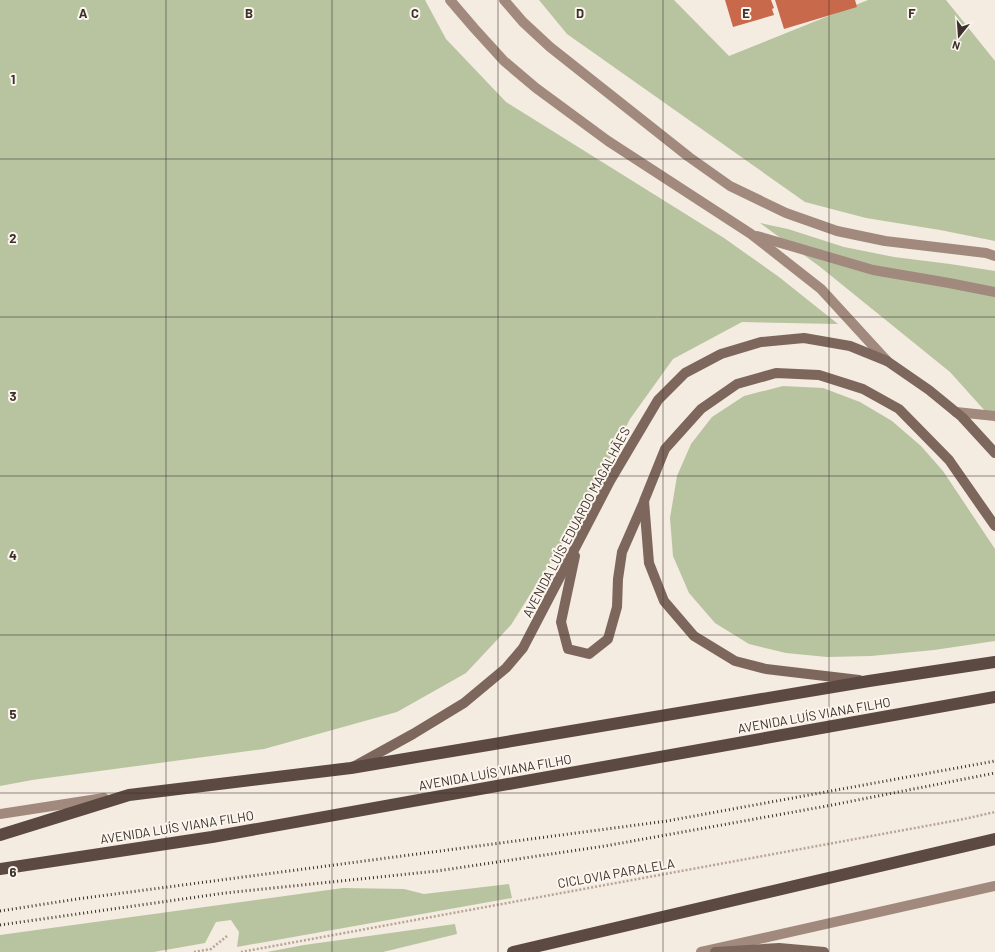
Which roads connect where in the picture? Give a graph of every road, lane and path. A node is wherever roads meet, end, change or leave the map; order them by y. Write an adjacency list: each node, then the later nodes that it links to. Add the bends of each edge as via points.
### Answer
1 (450, 0): 3 (street, via 504,61 536,88 608,141)
2 (504, 0): 4 (street, via 550,47 689,157 730,186 786,213 837,231 885,241)
3 (751, 234): 5 (street, via 873,270); 6 (street, via 821,289)
4 (995, 256)
5 (995, 292)
6 (887, 361): 7 (main road, AVENIDA LUÍS EDUARDO MAGALHÃES); 12 (main road, AVENIDA LUÍS EDUARDO MAGALHÃES, via 850,346 804,338 761,342 721,354 685,373 658,400 610,481)
7 (956, 412): 8 (street); 9 (main road, AVENIDA LUÍS EDUARDO MAGALHÃES)
8 (995, 416)
9 (995, 453)
10 (644, 501): 11 (main road, via 665,449 701,409 737,384 750,380 776,373 819,375 863,388 898,409 950,460); 12 (main road, via 622,552 617,607 608,638 589,654 568,649 561,622); 14 (main road, via 649,563 664,601 694,636 735,662 766,669)
11 (995, 526)
12 (578, 542): 16 (main road, AVENIDA LUÍS EDUARDO MAGALHÃES, via 523,648 506,668 464,703)
13 (995, 662): 14 (highway)
14 (868, 682): 16 (highway)
15 (995, 697): 22 (highway, AVENIDA LUÍS VIANA FILHO, via 212,837)
16 (351, 768): 17 (highway)
17 (129, 795): 19 (street); 20 (highway)
18 (995, 812): 26 (path, CICLOVIA PARALELA)
19 (0, 814)
20 (0, 835)
21 (995, 838): 27 (highway)
22 (0, 869)
23 (995, 886): 28 (street)
24 (228, 936): 25 (path, via 211,949)
25 (194, 952)
26 (241, 952)
27 (513, 952)
28 (701, 952)
29 (715, 952): 30 (main road, via 779,948)
30 (824, 952)

